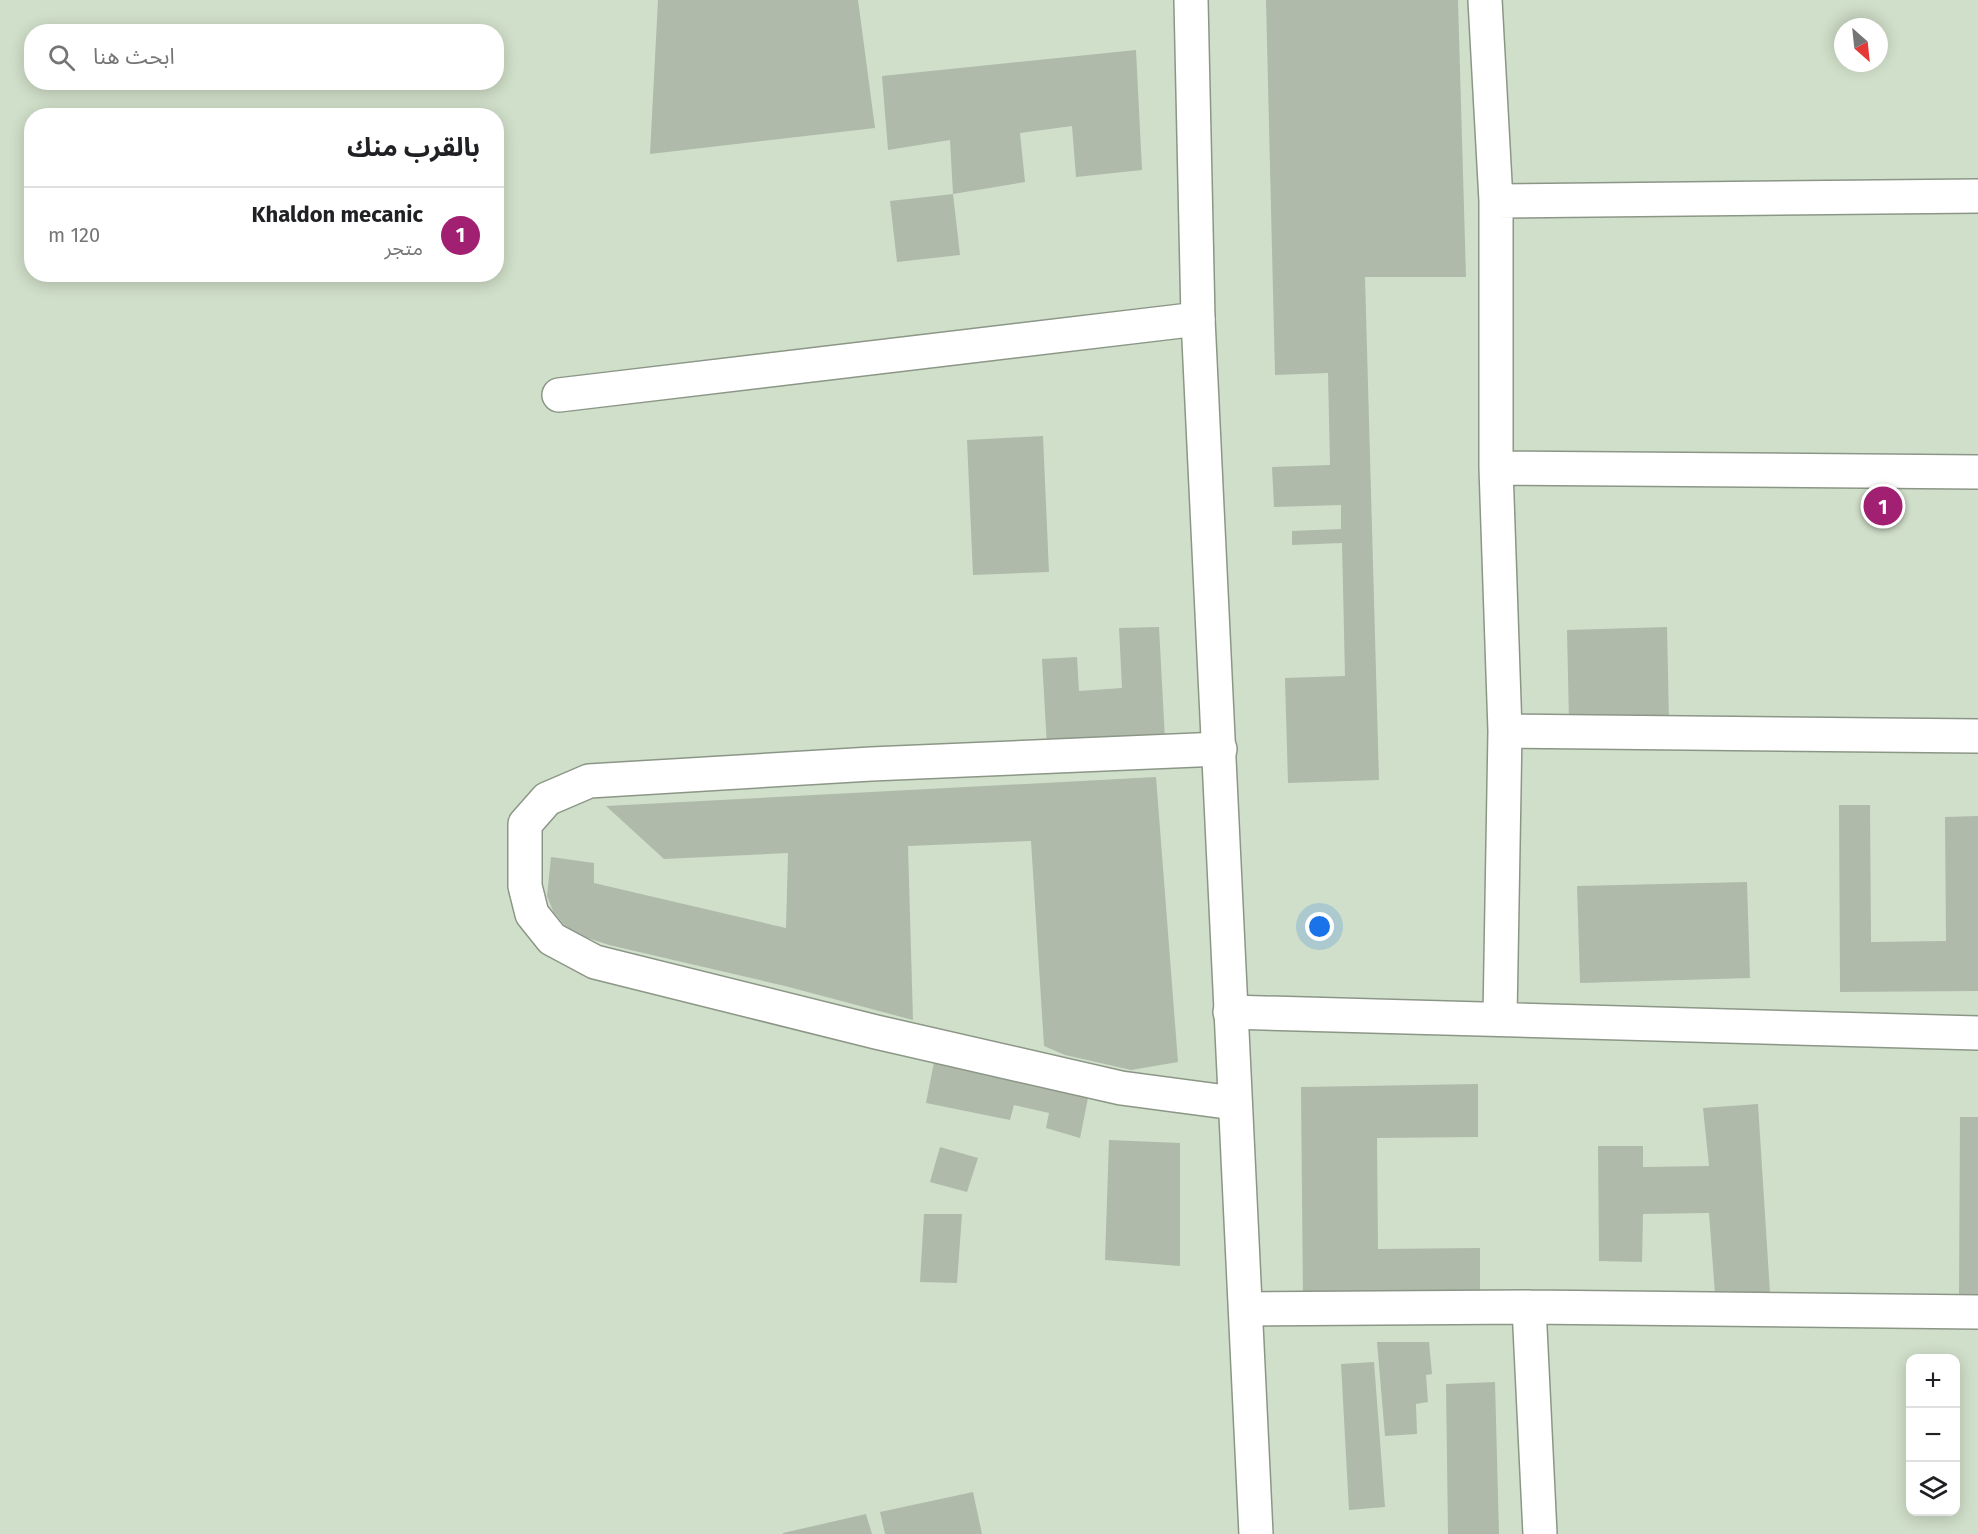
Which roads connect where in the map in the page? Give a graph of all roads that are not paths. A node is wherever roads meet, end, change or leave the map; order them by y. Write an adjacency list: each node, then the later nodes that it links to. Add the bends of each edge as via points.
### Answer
1 (1191, 0): 5 (street)
2 (1485, 0): 4 (street)
3 (1978, 196): 4 (street)
4 (1496, 201): 7 (street)
5 (1198, 319): 6 (street); 11 (street)
6 (559, 394)
7 (1496, 468): 8 (street); 9 (street)
8 (1978, 472)
9 (1505, 731): 10 (street); 13 (street)
10 (1978, 736)
11 (1220, 749): 12 (street); 15 (street, via 589,781 547,799 525,824 525,886 532,914 552,939 595,962 1120,1088)
12 (1230, 1012): 13 (street); 15 (street)
13 (1500, 1018): 14 (street)
14 (1978, 1033)
15 (1234, 1103): 17 (street)
16 (1529, 1308): 17 (street); 18 (street); 20 (street)
17 (1246, 1309): 19 (street)
18 (1978, 1312)
19 (1256, 1534)
20 (1540, 1534)

